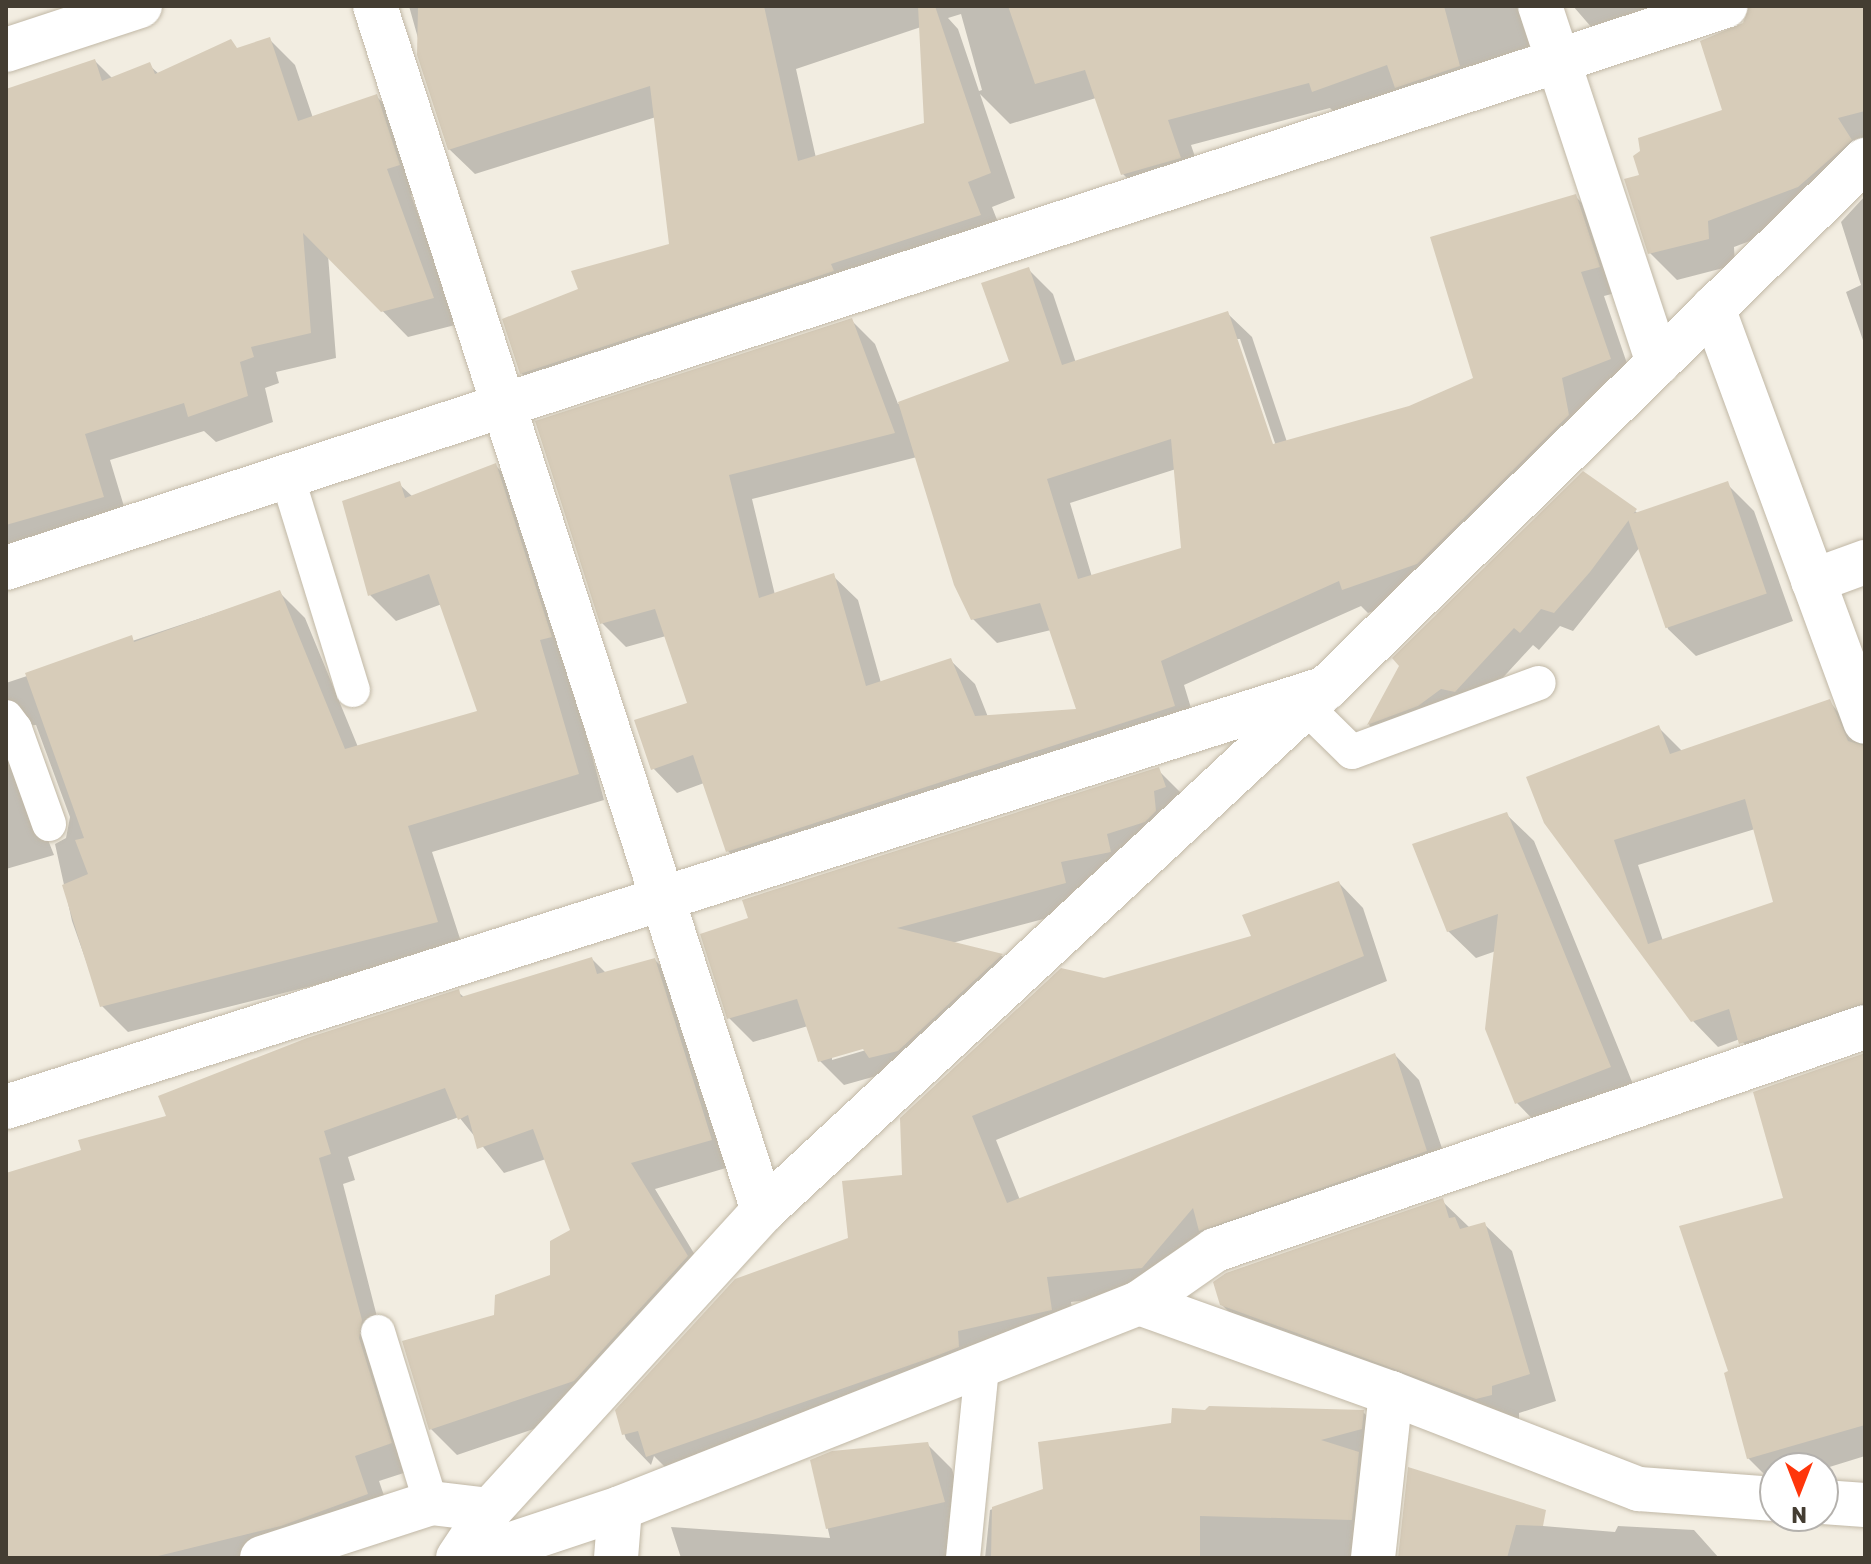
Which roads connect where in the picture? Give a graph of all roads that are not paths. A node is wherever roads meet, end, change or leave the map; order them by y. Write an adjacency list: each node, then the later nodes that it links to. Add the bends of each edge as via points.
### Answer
1 (140, 6): 5 (street)
2 (375, 6): 10 (street)
3 (1540, 6): 6 (street)
4 (1725, 6): 6 (street)
5 (6, 50)
6 (1559, 60): 9 (street); 10 (street)
7 (1865, 160): 8 (street)
8 (1713, 308): 9 (street); 14 (street)
9 (1658, 363): 17 (street)
10 (503, 405): 11 (street); 21 (street)
11 (287, 476): 13 (street); 16 (lane)
12 (1865, 562): 14 (street)
13 (6, 568)
14 (1813, 581): 19 (street)
15 (1539, 683): 17 (lane, via 1352,752)
16 (353, 690)
17 (1316, 698): 21 (street); 24 (street)
18 (6, 717): 20 (lane)
19 (1865, 722)
20 (49, 824)
21 (661, 895): 23 (street); 24 (street)
22 (1865, 1027): 25 (street, via 1215,1250)
23 (6, 1107)
24 (763, 1211): 34 (street)
25 (1139, 1303): 27 (street); 28 (street)
26 (378, 1332): 30 (lane)
27 (982, 1367): 33 (street); 39 (lane)
28 (1391, 1393): 29 (street, via 1639,1489); 40 (street)
29 (1759, 1498)
30 (431, 1503): 34 (street); 35 (street)
31 (1839, 1503): 32 (street)
32 (1865, 1505)
33 (620, 1508): 37 (street); 38 (street)
34 (490, 1510): 36 (street)
35 (262, 1558)
36 (458, 1558)
37 (470, 1558)
38 (616, 1558)
39 (963, 1558)
40 (1373, 1558)

